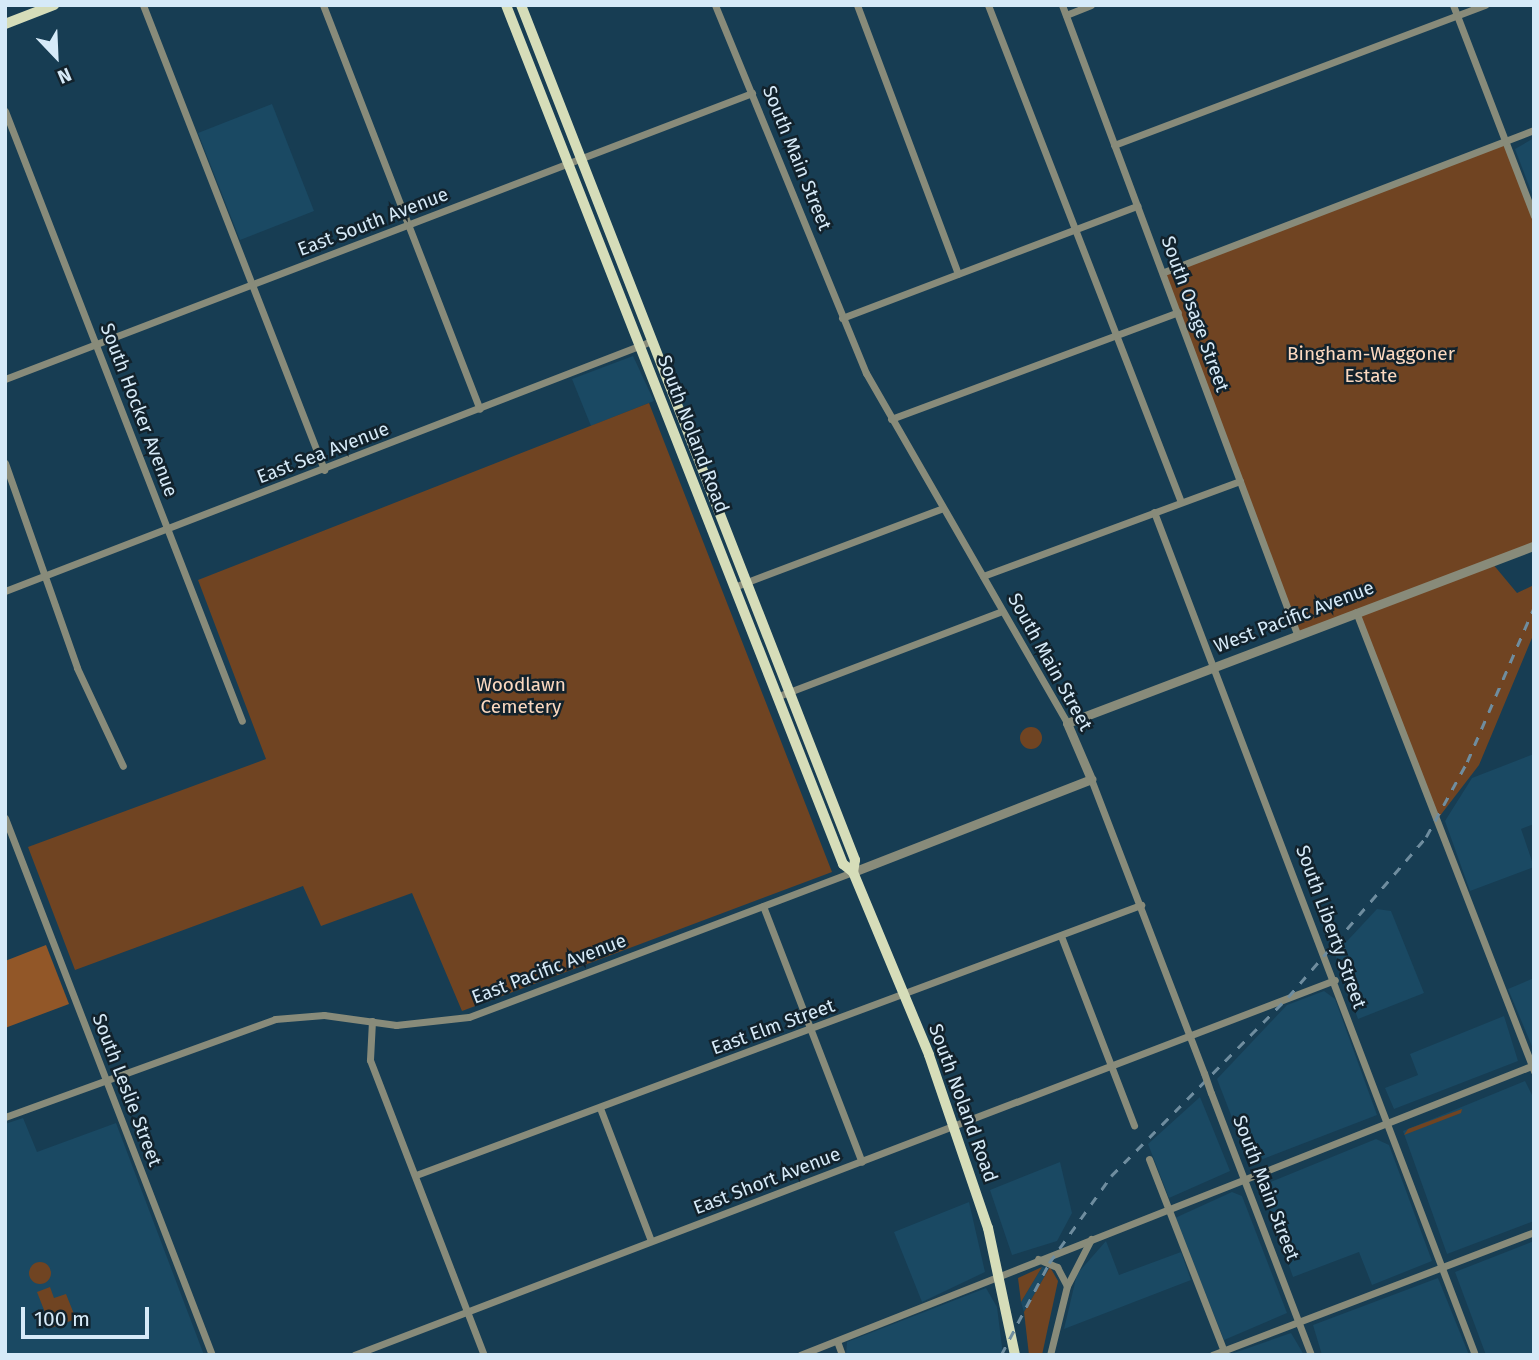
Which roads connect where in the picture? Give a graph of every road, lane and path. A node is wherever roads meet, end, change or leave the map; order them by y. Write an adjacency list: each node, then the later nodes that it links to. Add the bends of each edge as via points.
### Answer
1 (54, 5): 15 (main road)
2 (143, 5): 29 (street)
3 (323, 5): 25 (street)
4 (506, 5): 22 (main road, South Noland Road)
5 (521, 5): 21 (main road, South Noland Road)
6 (715, 5): 16 (street, South Main Street)
7 (857, 5): 28 (street)
8 (988, 5): 26 (street)
9 (1062, 5): 13 (street, South Osage Street)
10 (1091, 5): 13 (street)
11 (1453, 5): 14 (street)
12 (1485, 5): 14 (street)
13 (1066, 15): 20 (street, South Osage Street)
14 (1457, 16): 19 (street); 20 (street)
15 (5, 24)
16 (752, 93): 21 (street, East South Avenue); 31 (street, South Main Street)
17 (5, 111): 35 (street, South Hocker Avenue)
18 (1534, 130): 19 (street)
19 (1505, 141): 24 (street); 27 (street)
20 (1114, 145): 23 (street, South Osage Street)
21 (580, 158): 22 (street, East South Avenue); 33 (main road, South Noland Road)
22 (568, 163): 25 (street, East South Avenue); 34 (main road, South Noland Road)
23 (1137, 206): 26 (street); 27 (street, South Osage Street)
24 (1534, 216)
25 (409, 225): 29 (street, East South Avenue); 37 (street)
26 (1076, 229): 28 (street); 32 (street)
27 (1164, 272): 30 (street, South Osage Street)
28 (958, 274): 31 (street)
29 (253, 286): 35 (street, East South Avenue); 40 (street)
30 (1178, 312): 32 (street); 41 (street, South Osage Street)
31 (842, 318): 38 (street, South Main Street)
32 (1116, 335): 38 (street); 42 (street)
33 (652, 341): 34 (street, East Sea Avenue); 49 (main road, South Noland Road)
34 (640, 345): 37 (street, East Sea Avenue); 50 (main road, South Noland Road)
35 (97, 346): 36 (street, East South Avenue); 45 (street, South Hocker Avenue)
36 (5, 379)
37 (480, 409): 40 (street, East Sea Avenue)
38 (891, 419): 43 (street, South Main Street)
39 (5, 463): 47 (street)
40 (324, 470): 45 (street, East Sea Avenue)
41 (1240, 481): 42 (street); 54 (street, South Osage Street)
42 (1181, 502): 44 (street)
43 (943, 508): 48 (street, South Main Street); 49 (street)
44 (1154, 512): 48 (street); 55 (street, South Liberty Street)
45 (169, 529): 47 (street, East Sea Avenue); 58 (street, South Hocker Avenue)
46 (1534, 546): 53 (street, West Pacific Avenue)
47 (49, 575): 51 (street, East Sea Avenue); 60 (street, via 77,668)
48 (983, 576): 52 (street, South Main Street)
49 (746, 582): 50 (street); 56 (main road, South Noland Road)
50 (734, 587): 57 (main road, South Noland Road)
51 (5, 591)
52 (1003, 611): 56 (street); 59 (street, South Main Street)
53 (1356, 612): 54 (street, West Pacific Avenue); 74 (street)
54 (1297, 634): 55 (street, West Pacific Avenue)
55 (1216, 665): 59 (street, West Pacific Avenue); 68 (street, South Liberty Street)
56 (790, 691): 57 (street); 64 (main road, South Noland Road, via 855,860)
57 (776, 697): 64 (main road, South Noland Road, via 843,864)
58 (243, 721)
59 (1067, 723): 61 (street, South Main Street)
60 (123, 766)
61 (1091, 779): 64 (street, East Pacific Avenue); 65 (street, South Main Street)
62 (5, 818): 63 (street, South Leslie Street)
63 (9, 838): 75 (street, South Leslie Street)
64 (853, 872): 66 (street, East Pacific Avenue); 69 (main road, South Noland Road)
65 (1141, 905): 67 (street, East Elm Street); 72 (street, South Main Street)
66 (763, 906): 70 (street, East Pacific Avenue, via 469,1017); 71 (street)
67 (1061, 936): 69 (street, East Elm Street); 73 (street)
68 (1335, 980): 72 (street, East Short Avenue); 78 (street, South Liberty Street)
69 (904, 995): 71 (street, East Elm Street); 79 (main road, South Noland Road)
70 (372, 1021): 75 (street, East Pacific Avenue, via 275,1019); 83 (street, via 370,1060)
71 (811, 1030): 76 (street, East Elm Street); 82 (street)
72 (1191, 1037): 73 (street, East Short Avenue); 84 (street, South Main Street, bridge)
73 (1113, 1066): 79 (street, East Short Avenue); 80 (street)
74 (1533, 1068): 78 (street)
75 (106, 1080): 77 (street, East Pacific Avenue); 97 (street, South Leslie Street)
76 (600, 1108): 83 (street, East Elm Street); 88 (street)
77 (5, 1117)
78 (1388, 1124): 84 (street); 90 (street, South Liberty Street)
79 (955, 1125): 82 (street, East Short Avenue); 91 (main road, South Noland Road)
80 (1134, 1125)
81 (1149, 1159): 85 (street)
82 (862, 1162): 88 (street, East Short Avenue)
83 (416, 1175): 93 (street)
84 (1244, 1179): 85 (street); 94 (street, South Main Street)
85 (1168, 1208): 87 (street); 96 (street)
86 (1534, 1232): 90 (street)
87 (1091, 1239): 89 (street); 92 (street)
88 (651, 1241): 93 (street, East Short Avenue)
89 (1038, 1259): 91 (street); 92 (street, via 1057,1267)
90 (1442, 1267): 94 (street); 106 (street, South Liberty Street)
91 (1000, 1273): 95 (street); 102 (main road, South Noland Road)
92 (1067, 1286): 103 (street)
93 (468, 1311): 98 (street, East Short Avenue); 99 (street)
94 (1298, 1322): 96 (street); 105 (street, South Main Street)
95 (837, 1341): 100 (street); 101 (street)
96 (1224, 1353): 104 (street)
97 (212, 1355)
98 (354, 1355)
99 (484, 1355)
100 (800, 1355)
101 (842, 1355)
102 (1015, 1355)
103 (1050, 1355)
104 (1212, 1355)
105 (1311, 1355)
106 (1475, 1355)

